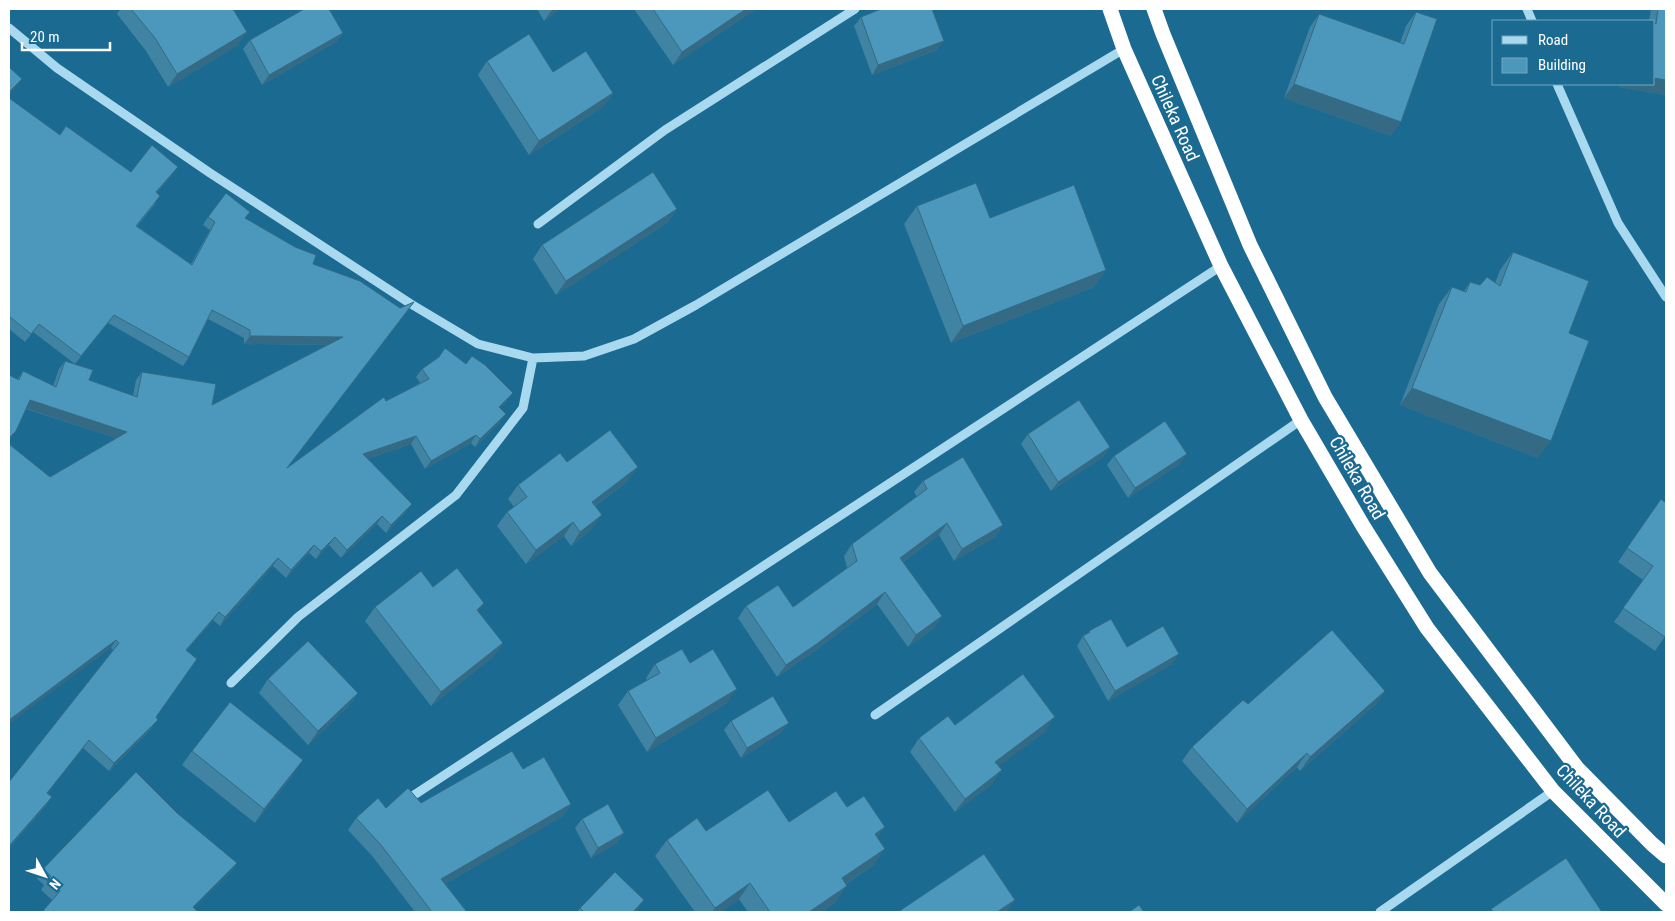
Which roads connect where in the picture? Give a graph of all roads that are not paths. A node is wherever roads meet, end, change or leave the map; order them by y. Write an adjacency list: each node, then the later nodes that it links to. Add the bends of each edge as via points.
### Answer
1 (855, 9): 7 (street, via 664,130)
2 (1110, 9): 5 (highway, Chileka Road)
3 (1154, 9): 16 (highway, Chileka Road, via 1250,245 1325,397 1430,573 1577,768)
4 (9, 28): 10 (street, via 56,68 410,304 478,344)
5 (1124, 49): 8 (highway, Chileka Road); 10 (street, via 634,339 584,356)
6 (1557, 85): 9 (street, via 1618,224)
7 (538, 224)
8 (1221, 266): 11 (highway, Chileka Road); 15 (street)
9 (1666, 297)
10 (534, 358): 12 (street, via 523,408 456,495 298,617)
11 (1301, 420): 13 (street); 14 (highway, Chileka Road, via 1427,628)
12 (231, 683)
13 (875, 715)
14 (1553, 791): 17 (highway, Chileka Road); 18 (street)
15 (411, 796)
16 (1666, 856)
17 (1666, 904)
18 (1380, 912)

